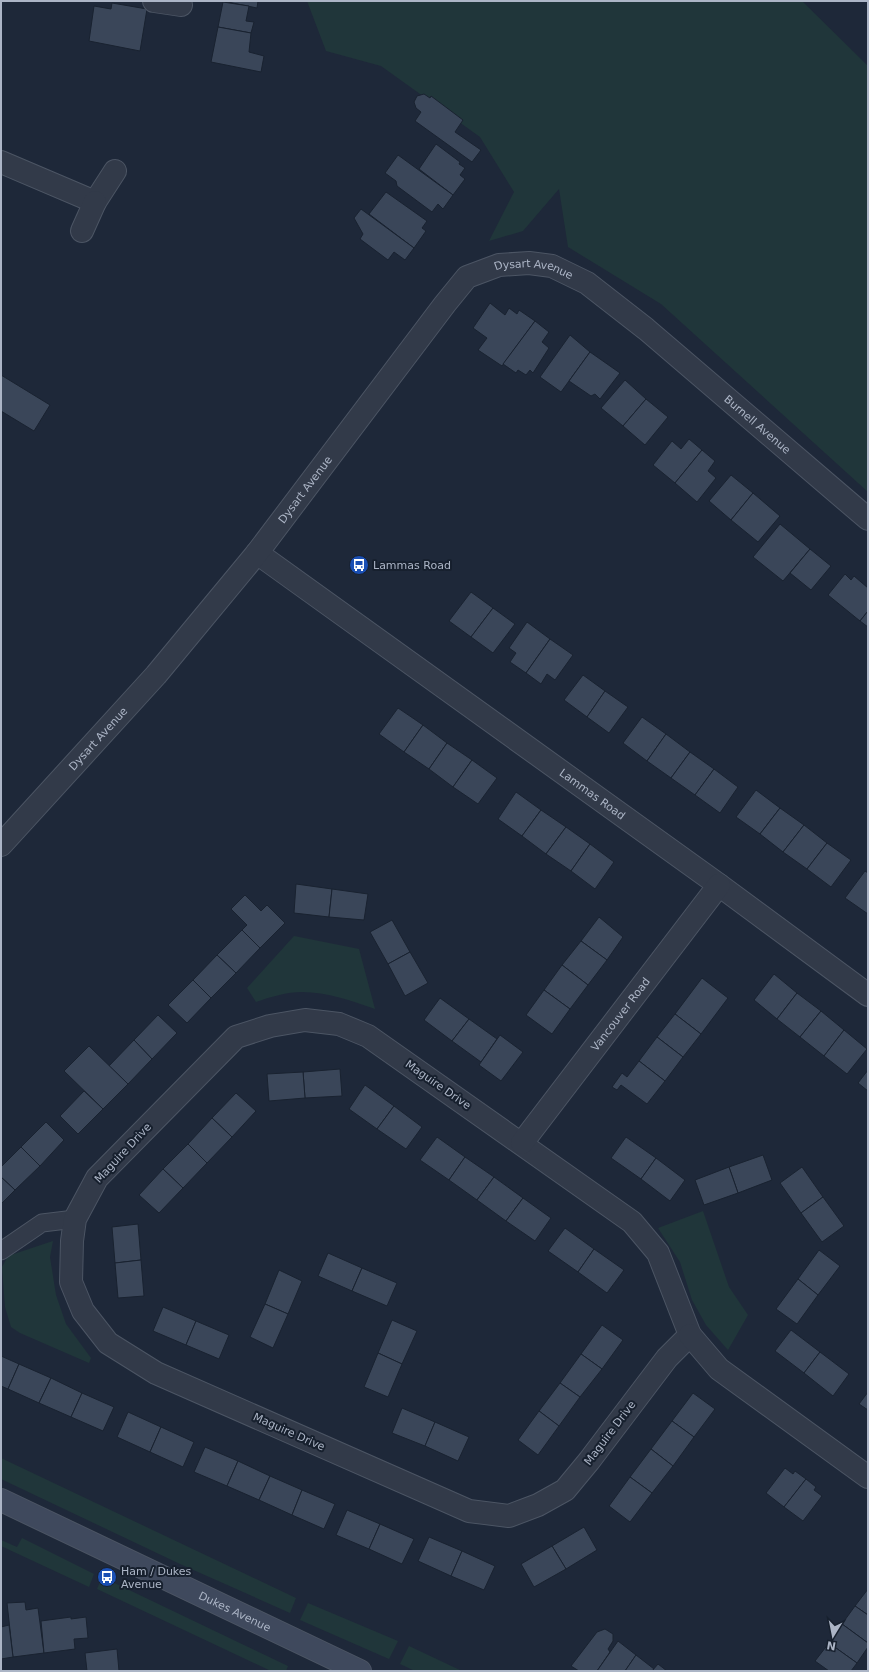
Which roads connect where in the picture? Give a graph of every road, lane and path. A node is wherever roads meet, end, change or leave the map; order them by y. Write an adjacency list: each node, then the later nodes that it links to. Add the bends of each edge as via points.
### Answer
1 (154, 1): 2 (street)
2 (182, 5)
3 (1, 162): 5 (street)
4 (115, 171): 5 (street)
5 (96, 202): 6 (street)
6 (82, 231)
7 (646, 329): 8 (street, Burnell Avenue); 9 (street, Dysart Avenue, via 587,283 552,266 529,263 499,265 467,277)
8 (868, 519)
9 (257, 552): 10 (street, Dysart Avenue, via 156,675); 11 (street, Lammas Road)
10 (1, 845)
11 (719, 885): 12 (street, Lammas Road); 13 (street, Vancouver Road)
12 (868, 995)
13 (522, 1143): 14 (street, Maguire Drive, via 368,1036 339,1024 305,1020 270,1026 236,1037 96,1178); 16 (street, Maguire Drive, via 632,1222 658,1253)
14 (75, 1219): 15 (lane, via 42,1223); 16 (street, Maguire Drive, via 71,1282 83,1311 108,1343 156,1373 469,1511 509,1516 538,1505 565,1490 590,1461 666,1358)
15 (1, 1251)
16 (690, 1335): 17 (street, Maguire Drive, via 719,1369)
17 (868, 1477)
18 (1, 1500): 19 (street, Dukes Avenue)
19 (360, 1671)

